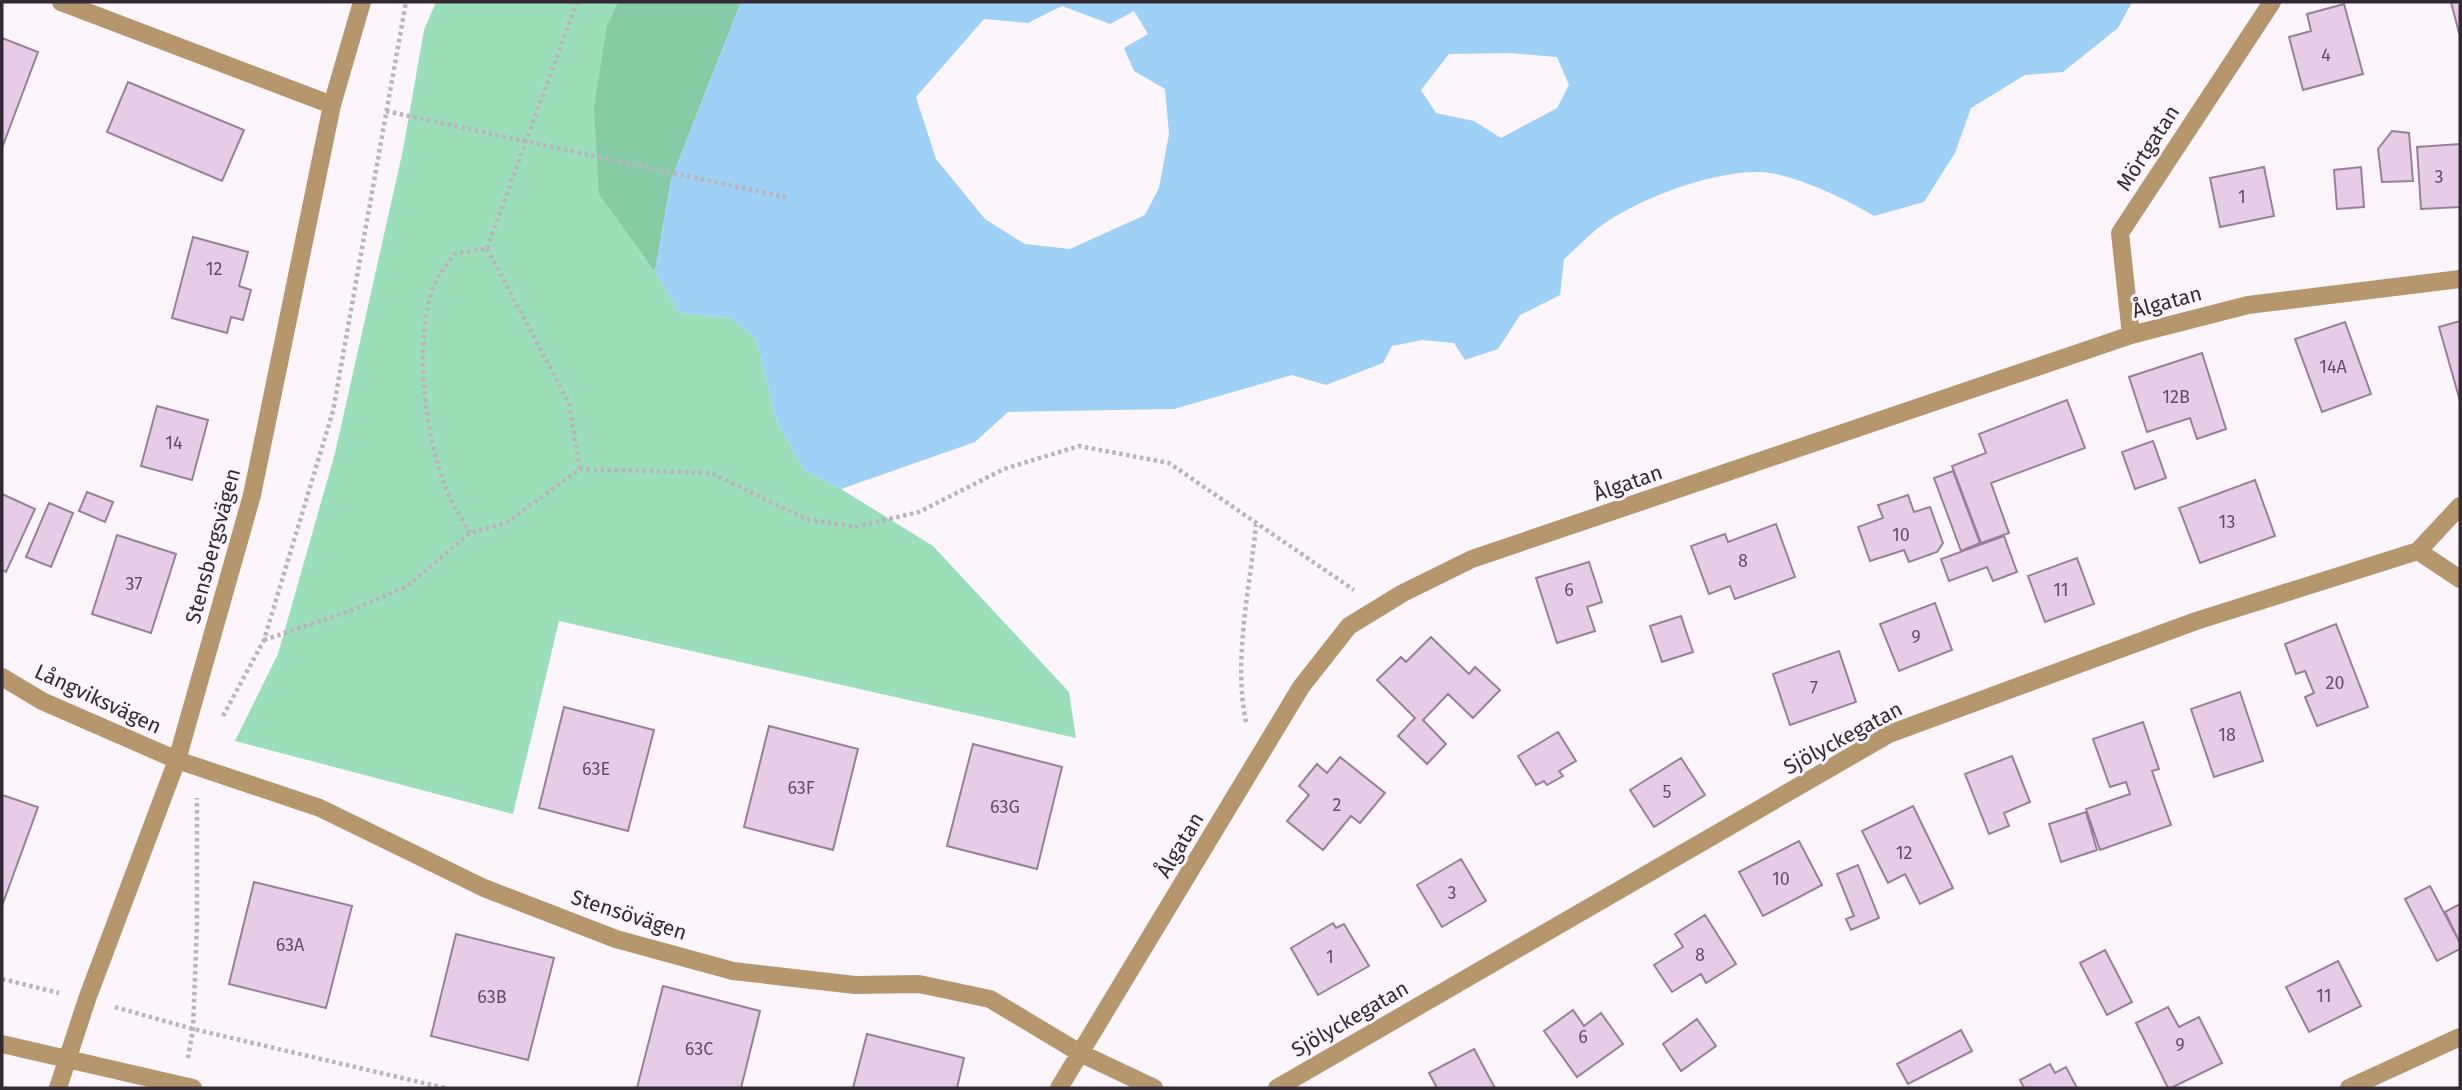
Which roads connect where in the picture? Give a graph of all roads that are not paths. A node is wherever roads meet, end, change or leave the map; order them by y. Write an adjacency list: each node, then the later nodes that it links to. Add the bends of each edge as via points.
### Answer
1 (61, 2): 4 (street)
2 (362, 2): 4 (street, Stensbergsvägen)
3 (2272, 2): 6 (street, Mörtgatan, via 2120,233)
4 (332, 105): 11 (street, Stensbergsvägen, via 252,495)
5 (2460, 279): 6 (street, Ålgatan, via 2248,305)
6 (2131, 335): 14 (street, Ålgatan, via 1472,559 1349,626 1309,677)
7 (2460, 506): 8 (street, Sjölyckegatan)
8 (2418, 551): 9 (street); 20 (street, Sjölyckegatan, via 2196,621 1889,734)
9 (2460, 579)
10 (2, 677): 11 (street, Långviksvägen, via 42,701)
11 (177, 760): 14 (street, Stensövägen, via 320,808 484,887 616,939 733,971 855,985 919,984 990,999); 15 (street, Stensbergsvägen)
12 (2460, 1037): 21 (street)
13 (2, 1044): 15 (street)
14 (1080, 1053): 18 (street, Ålgatan); 19 (street)
15 (68, 1059): 16 (street, Stensbergsvägen); 17 (street)
16 (58, 1088)
17 (193, 1088)
18 (1059, 1088)
19 (1154, 1088)
20 (1278, 1088)
21 (2349, 1088)

